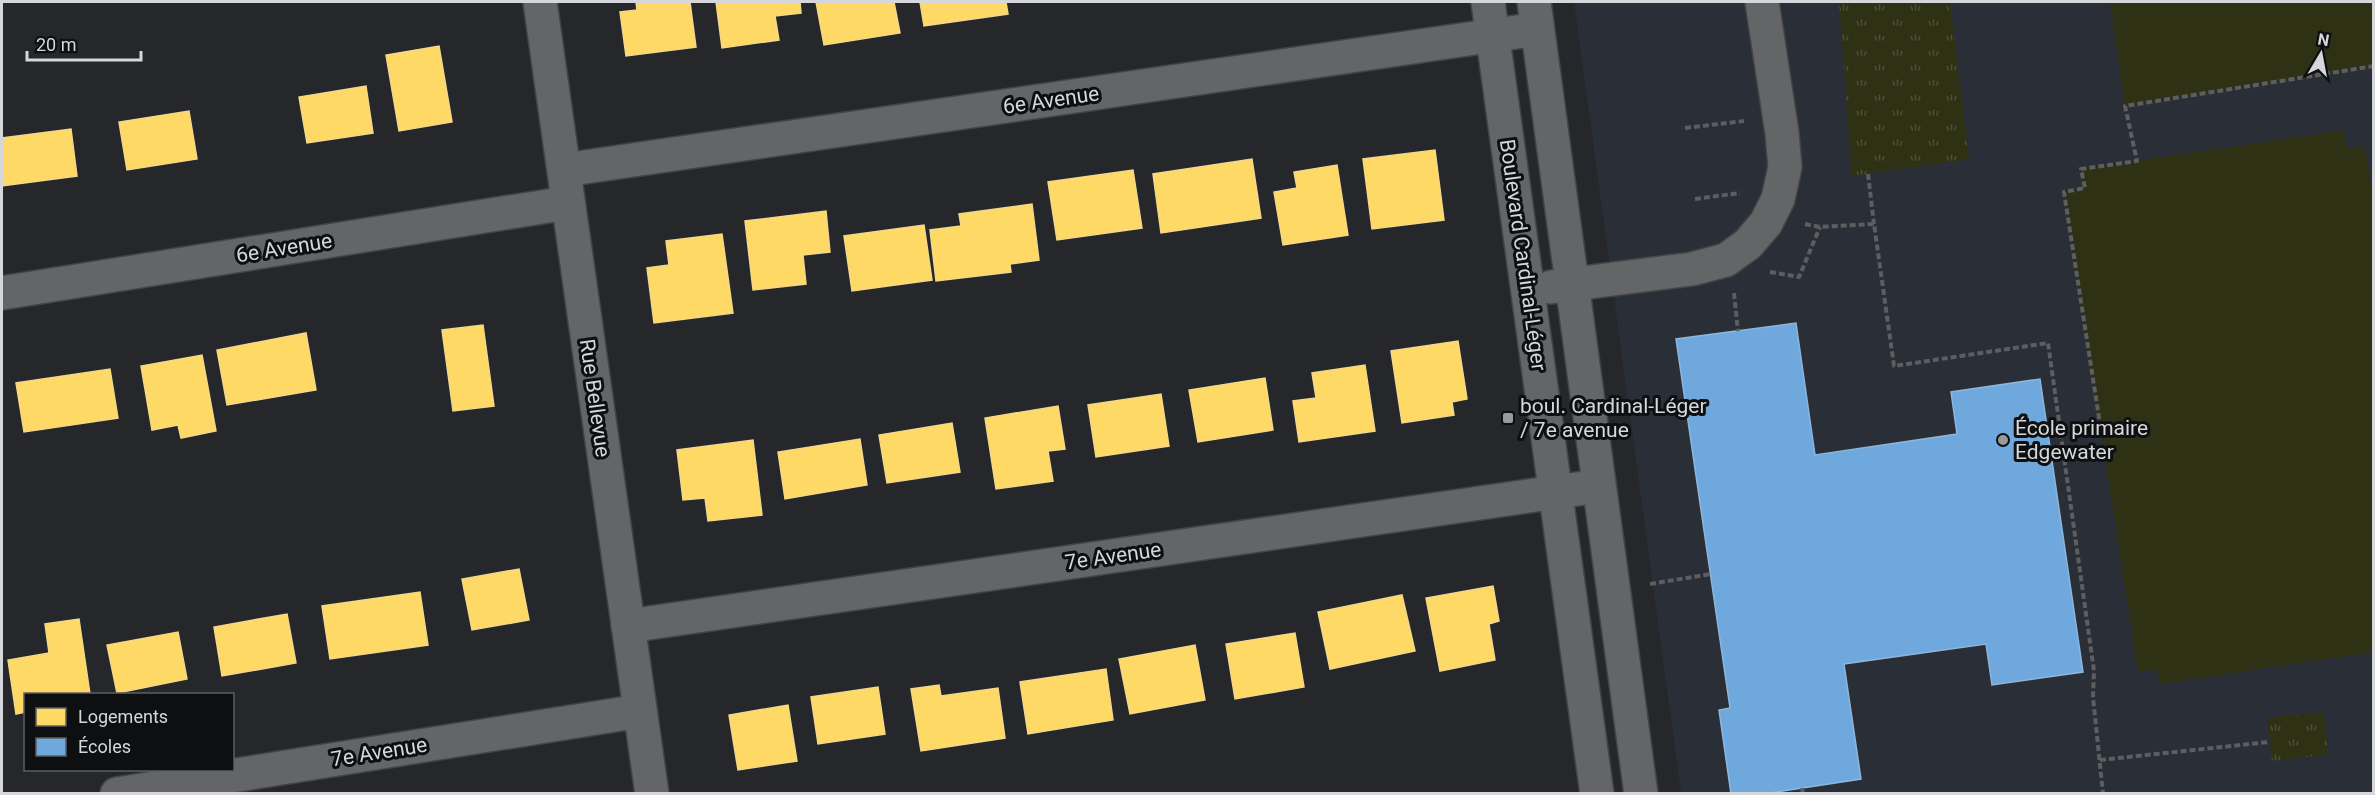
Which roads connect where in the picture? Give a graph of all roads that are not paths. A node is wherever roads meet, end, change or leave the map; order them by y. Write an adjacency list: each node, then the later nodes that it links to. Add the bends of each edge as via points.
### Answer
1 (540, 2): 6 (street, Rue Bellevue)
2 (1488, 2): 5 (street, Boulevard Cardinal-Léger)
3 (1762, 2): 8 (street, via 1785,167 1778,199 1766,224 1726,260 1692,269)
4 (1535, 15): 5 (street, 6e Avenue); 8 (street, Boulevard Cardinal-Léger)
5 (1494, 36): 6 (street, 6e Avenue); 9 (street, Boulevard Cardinal-Léger)
6 (564, 170): 7 (street, Rue Bellevue)
7 (567, 203): 10 (street, 6e Avenue); 13 (street, Rue Bellevue)
8 (1571, 284): 9 (street); 11 (street, Boulevard Cardinal-Léger)
9 (1528, 290): 12 (street, Boulevard Cardinal-Léger)
10 (2, 293)
11 (1598, 486): 12 (street, 7e Avenue); 18 (street, Boulevard Cardinal-Léger)
12 (1556, 493): 13 (street, 7e Avenue); 17 (street, Boulevard Cardinal-Léger)
13 (628, 626): 14 (street, Rue Bellevue)
14 (640, 711): 15 (street, 7e Avenue); 16 (street, Rue Bellevue)
15 (117, 794)
16 (651, 794)
17 (1597, 794)
18 (1641, 794)

